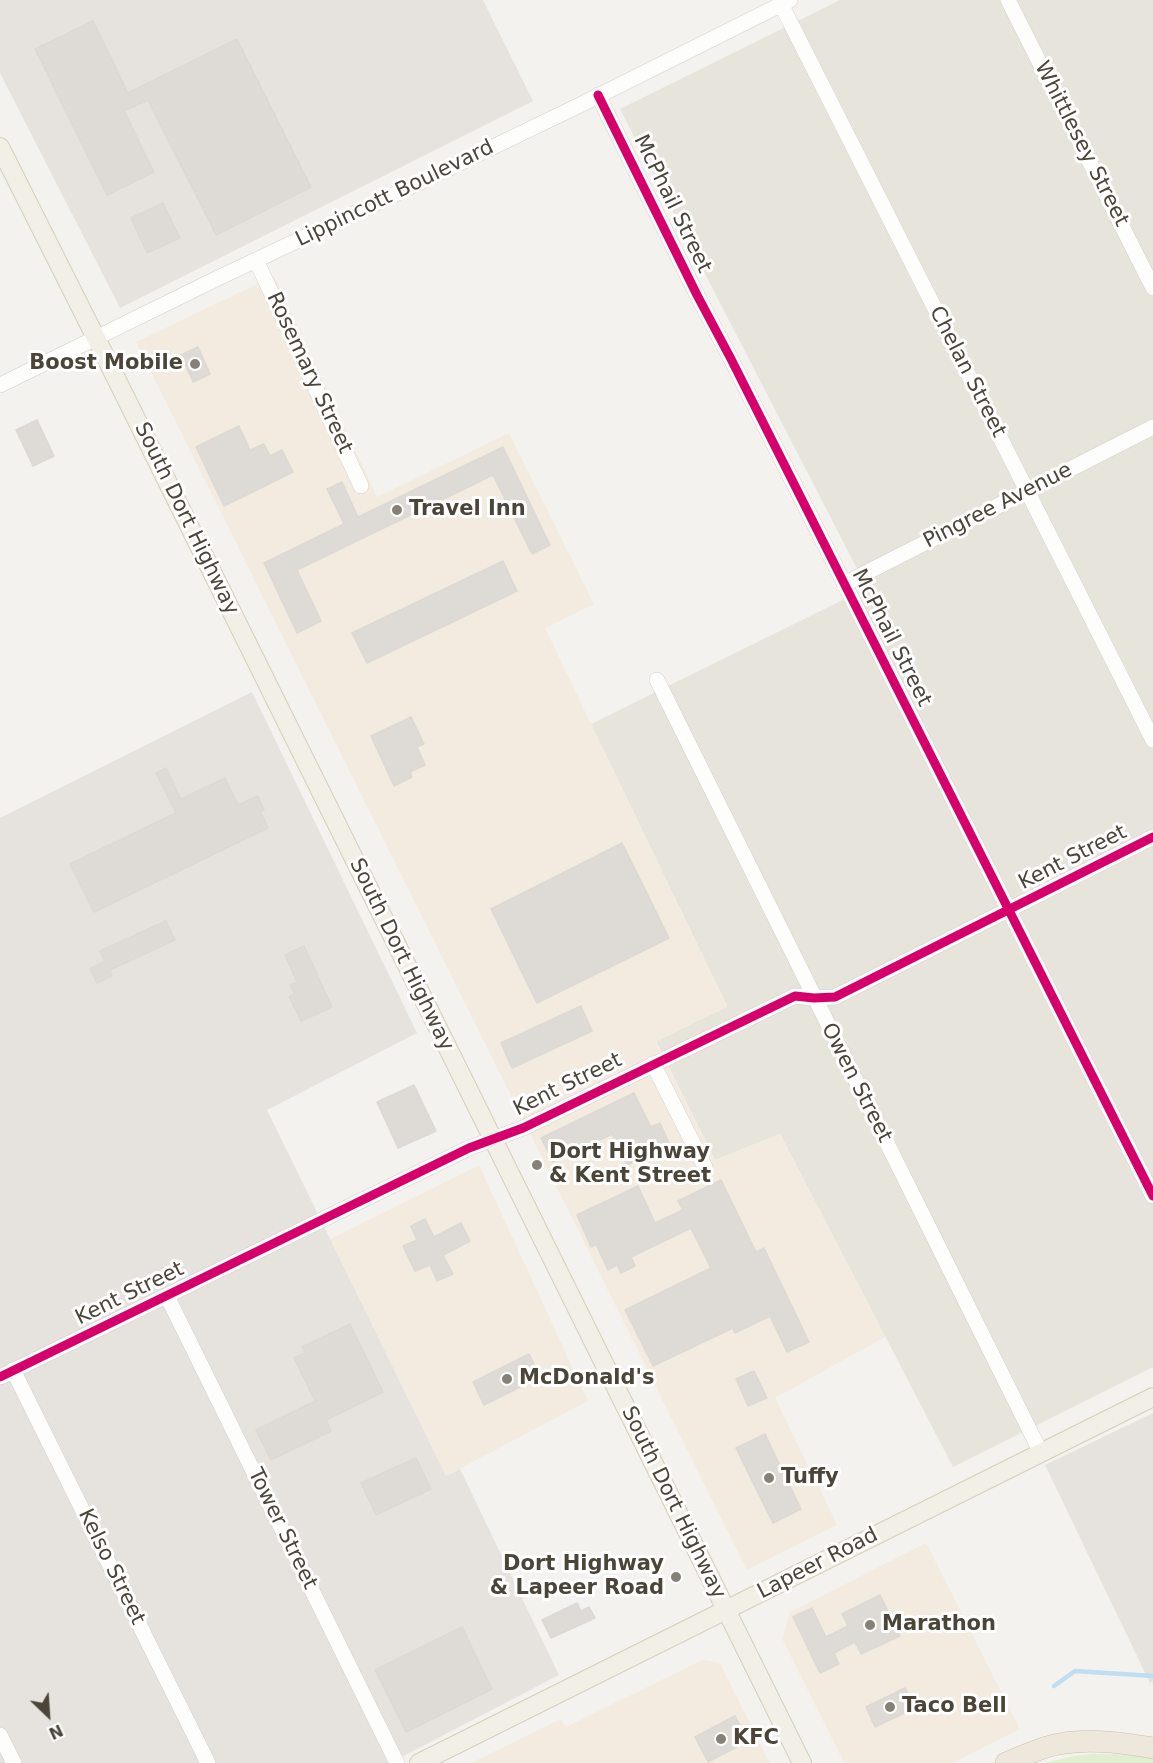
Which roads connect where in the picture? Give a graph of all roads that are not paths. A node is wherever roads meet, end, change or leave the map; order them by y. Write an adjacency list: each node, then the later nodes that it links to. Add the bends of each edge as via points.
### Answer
1 (1008, 0): 6 (street, Whittlesey Street)
2 (786, 2): 3 (street, Lippincott Boulevard); 11 (street, Chelan Street)
3 (598, 95): 5 (street, Lippincott Boulevard); 12 (street, McPhail Street)
4 (0, 147): 7 (main road, South Dort Highway)
5 (256, 260): 7 (street, Lippincott Boulevard); 10 (street, Rosemary Street)
6 (1153, 288)
7 (97, 339): 8 (street, Lippincott Boulevard); 19 (main road, South Dort Highway)
8 (0, 385)
9 (1153, 427): 11 (street, Pingree Avenue)
10 (361, 486)
11 (1027, 491): 12 (street, Pingree Avenue); 14 (street, Chelan Street)
12 (843, 584): 16 (street, McPhail Street)
13 (657, 680): 17 (street, Owen Street)
14 (1153, 741)
15 (1153, 837): 16 (street, Kent Street)
16 (1009, 910): 17 (street, Kent Street, via 835,997); 21 (street, McPhail Street)
17 (814, 998): 18 (street, Kent Street, via 795,996); 25 (street, Owen Street)
18 (653, 1064): 19 (street, Kent Street, via 523,1128); 20 (street)
19 (492, 1138): 22 (street, Kent Street); 26 (main road, South Dort Highway)
20 (705, 1167)
21 (1153, 1196)
22 (167, 1296): 23 (street, Kent Street); 31 (street, Tower Street)
23 (7, 1373): 30 (street, Kelso Street)
24 (1153, 1397): 25 (main road, Lapeer Road)
25 (1041, 1454): 26 (main road, Lapeer Road)
26 (726, 1610): 32 (main road, Lapeer Road); 33 (main road, South Dort Highway)
27 (0, 1736): 29 (street)
28 (1153, 1748): 34 (highway, via 1096,1741 1059,1744)
29 (14, 1763)
30 (208, 1763)
31 (397, 1763)
32 (419, 1763)
33 (802, 1763)
34 (1006, 1763)

